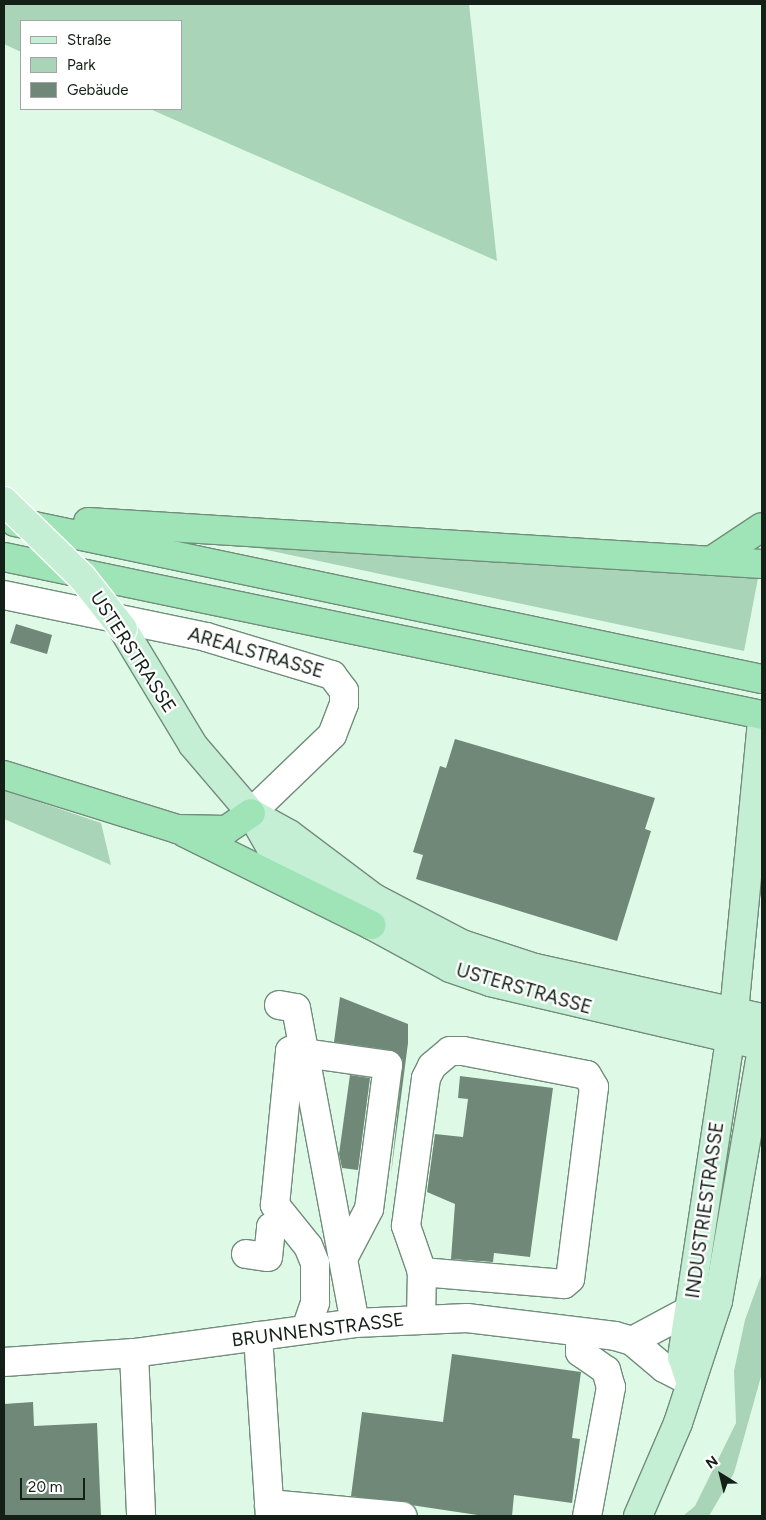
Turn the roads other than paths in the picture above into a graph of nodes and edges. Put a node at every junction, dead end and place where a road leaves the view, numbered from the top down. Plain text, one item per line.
1 (4, 501) edge
2 (4, 517) edge
3 (762, 527) edge
4 (4, 557) edge
5 (711, 561) junction
6 (762, 564) edge
7 (4, 595) edge
8 (762, 679) edge
9 (762, 715) edge
10 (760, 734) edge
11 (4, 776) edge
12 (251, 813) junction
13 (177, 829) junction
14 (371, 925) junction
15 (279, 1005) dead end
16 (734, 1012) junction
17 (762, 1018) edge
18 (731, 1039) junction
19 (762, 1047) edge
20 (304, 1053) junction
21 (368, 1209) junction
22 (337, 1217) junction
23 (288, 1224) junction
24 (246, 1254) dead end
25 (345, 1255) junction
26 (422, 1272) junction
27 (690, 1310) junction
28 (421, 1318) junction
29 (355, 1323) junction
30 (306, 1329) junction
31 (580, 1332) junction
32 (258, 1336) junction
33 (632, 1341) junction
34 (134, 1353) junction
35 (4, 1362) edge
36 (690, 1380) junction
37 (269, 1510) edge
38 (141, 1516) edge
39 (402, 1516) edge
40 (587, 1516) edge
41 (638, 1516) edge

1 - 12 main road, USTERSTRASSE, bridge
2 - 5 highway
2 - 8 highway
3 - 5 highway
4 - 9 highway
5 - 6 highway
7 - 12 street, AREALSTRASSE
10 - 16 main road, INDUSTRIESTRASSE
11 - 13 highway
12 - 13 highway
12 - 14 main road, USTERSTRASSE
12 - 16 main road, USTERSTRASSE
13 - 14 highway
14 - 18 main road, USTERSTRASSE
15 - 20 street
16 - 17 main road, USTERSTRASSE
16 - 18 main road, INDUSTRIESTRASSE
18 - 19 main road, USTERSTRASSE
18 - 27 main road, INDUSTRIESTRASSE
19 - 36 main road, INDUSTRIESTRASSE
20 - 21 street
20 - 22 street
20 - 23 street
21 - 22 street
21 - 25 street
22 - 23 street
22 - 25 street
23 - 24 street
23 - 30 street
25 - 29 street
26 - 26 street
26 - 28 street
27 - 33 street
27 - 36 main road, INDUSTRIESTRASSE
28 - 29 street, BRUNNENSTRASSE
28 - 31 street, BRUNNENSTRASSE
29 - 30 street, BRUNNENSTRASSE
30 - 32 street, BRUNNENSTRASSE
31 - 33 street, BRUNNENSTRASSE
31 - 40 street
32 - 34 street, BRUNNENSTRASSE
32 - 37 street
33 - 36 street
34 - 35 street, BRUNNENSTRASSE
34 - 38 street
36 - 41 main road, INDUSTRIESTRASSE
37 - 39 street

